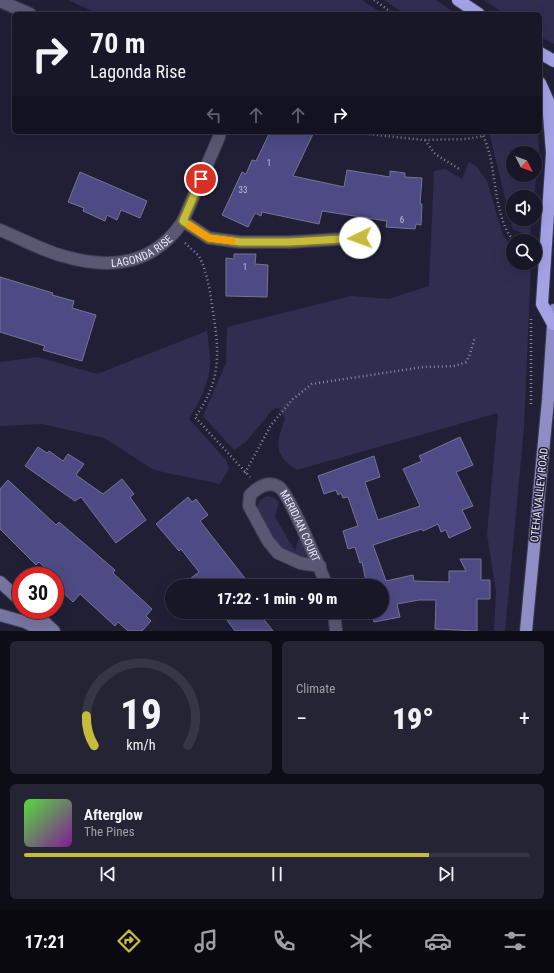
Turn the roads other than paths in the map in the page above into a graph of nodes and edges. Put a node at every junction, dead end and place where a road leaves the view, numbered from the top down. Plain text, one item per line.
1 (458, 0) edge
2 (0, 1) edge
3 (25, 12) edge
4 (476, 12) edge
5 (542, 54) edge
6 (554, 61) edge
7 (542, 88) edge
8 (220, 134) edge
9 (183, 221) junction
10 (0, 230) edge
11 (374, 237) dead end
12 (554, 310) edge
13 (553, 324) junction
14 (551, 400) edge
15 (320, 566) junction
16 (325, 579) edge
17 (0, 582) edge
18 (12, 593) edge
19 (0, 615) edge
20 (41, 619) edge
21 (335, 619) edge
22 (43, 631) edge
23 (54, 631) edge
24 (336, 631) edge
25 (526, 631) edge

1 - 4 highway
2 - 3 street
5 - 6 highway
7 - 13 highway
8 - 9 street, LAGONDA RISE
9 - 10 street, LAGONDA RISE
9 - 11 street
12 - 13 main road, OTEHA VALLEY ROAD
13 - 14 main road, OTEHA VALLEY ROAD
14 - 25 main road, OTEHA VALLEY ROAD
15 - 15 street, MERIDIAN COURT
15 - 16 street, MERIDIAN COURT
17 - 18 street
19 - 22 street
20 - 23 street
21 - 24 street

